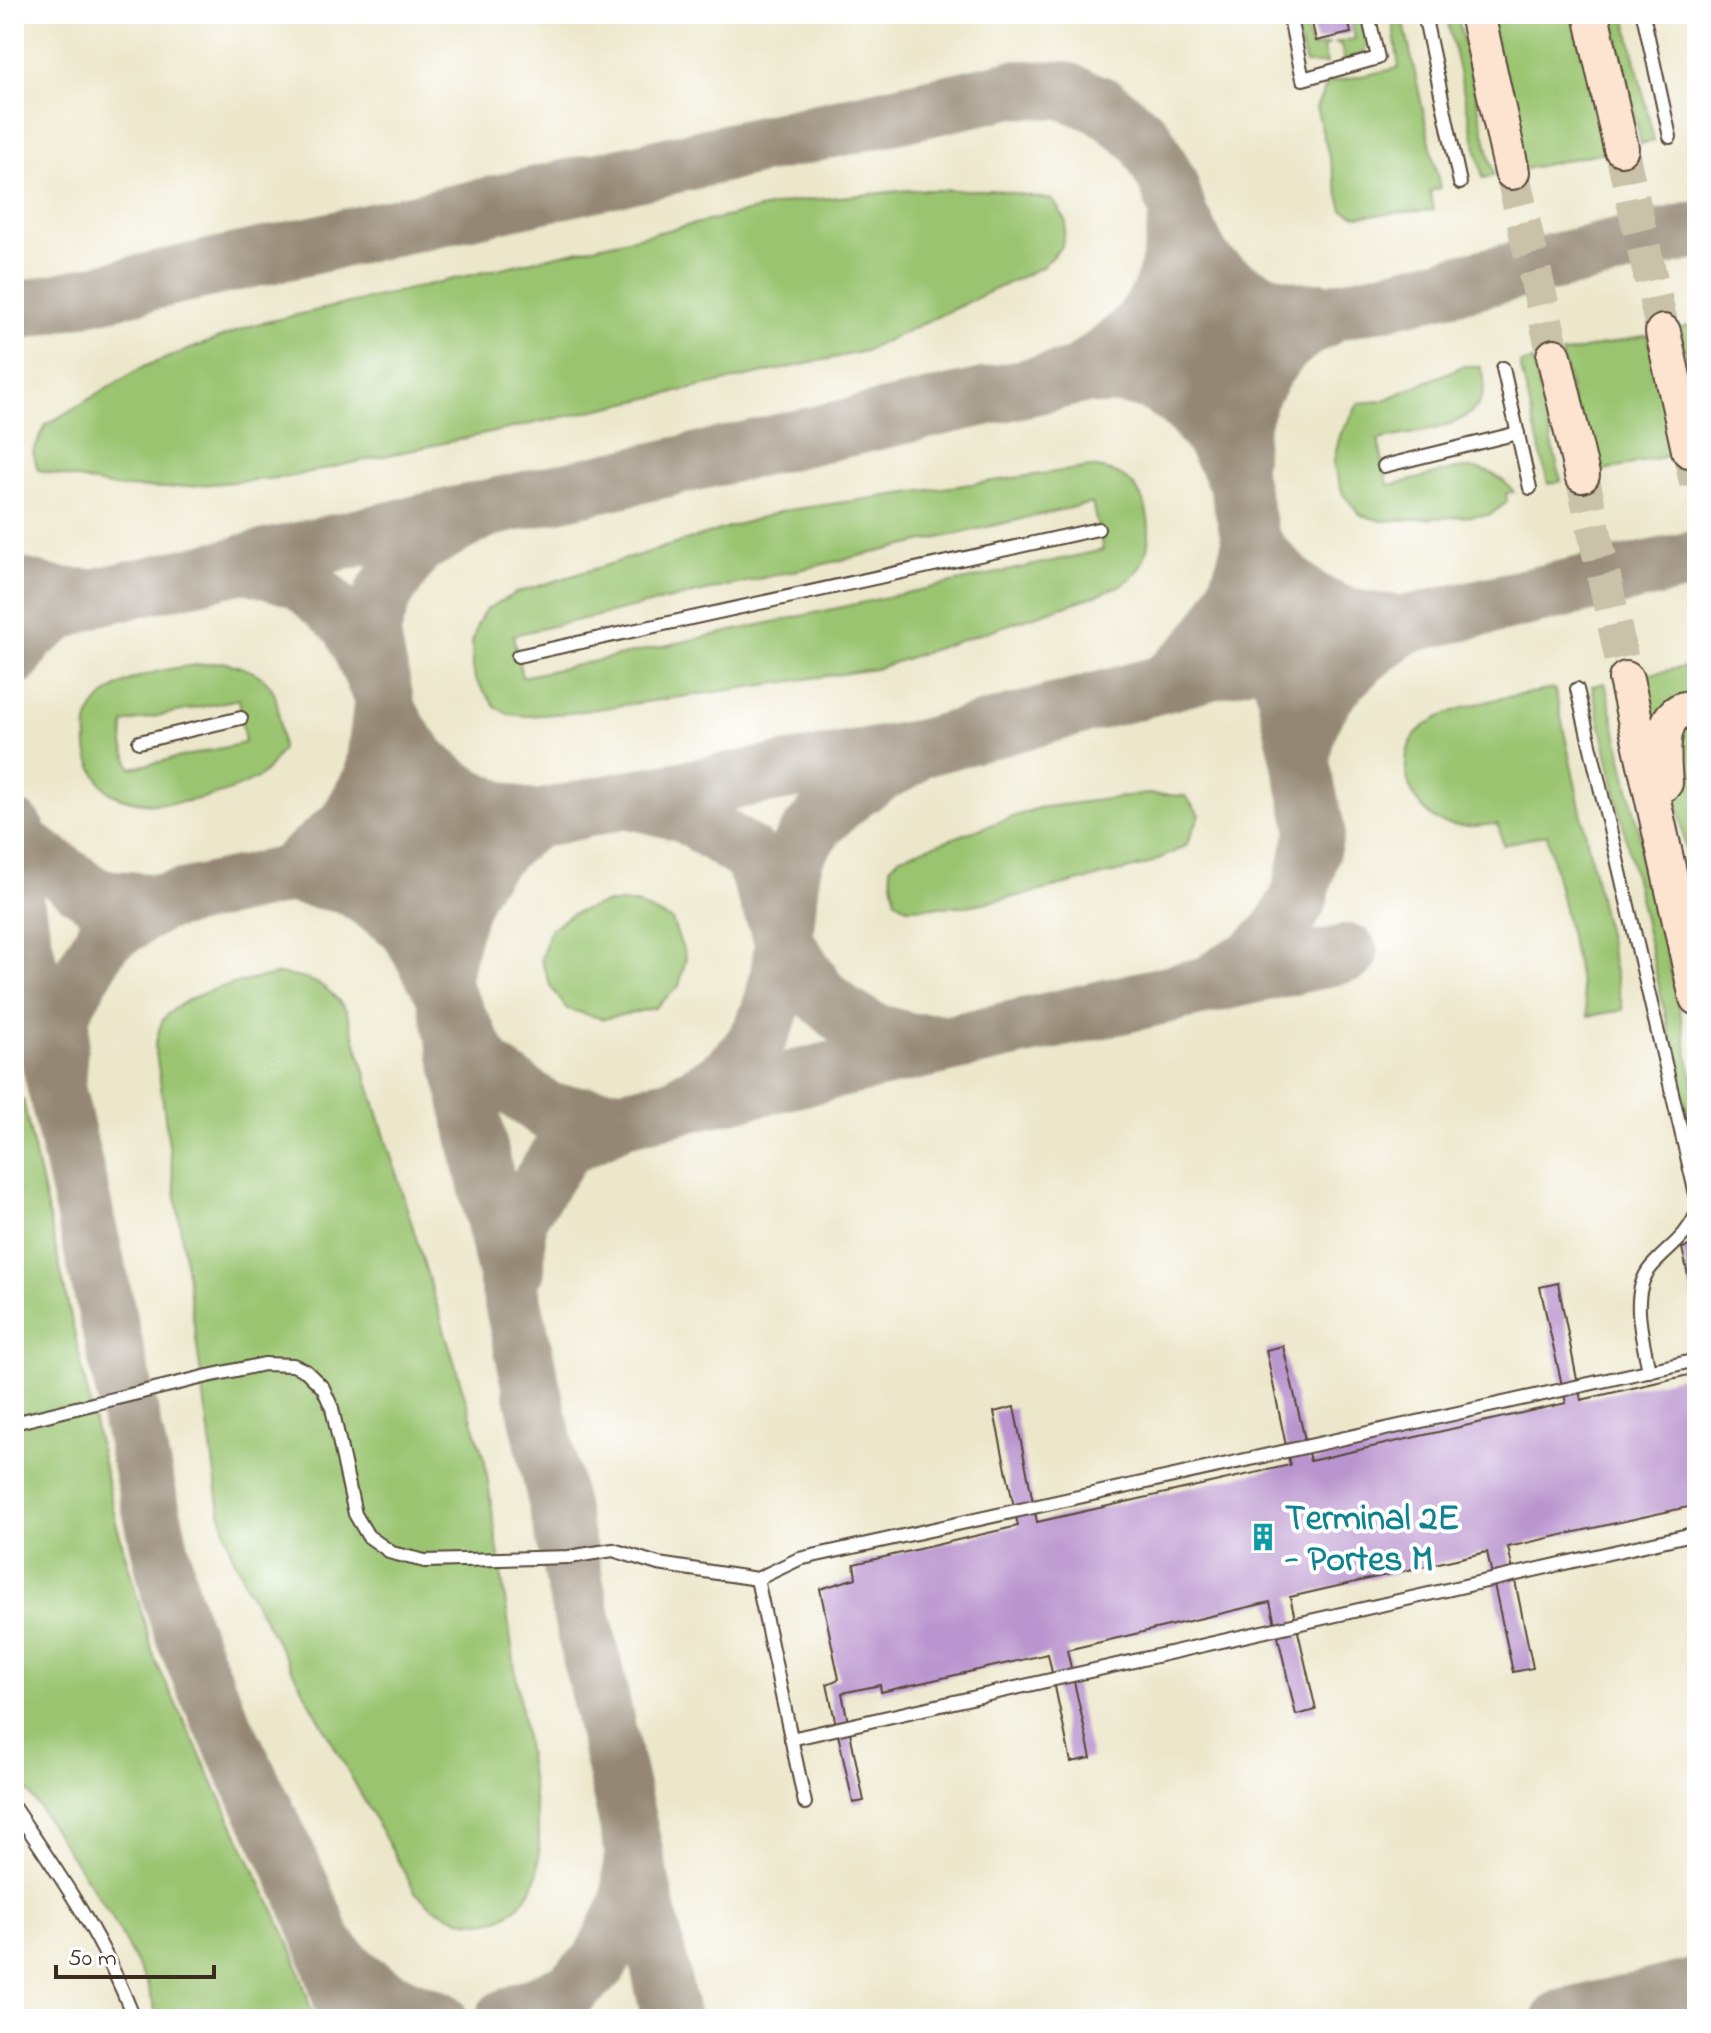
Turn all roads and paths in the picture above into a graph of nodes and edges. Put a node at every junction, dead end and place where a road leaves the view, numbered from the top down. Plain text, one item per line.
1 (1289, 14) edge
2 (1368, 14) edge
3 (1424, 14) edge
4 (1477, 14) edge
5 (1591, 14) edge
6 (1643, 14) edge
7 (1670, 137) dead end
8 (1621, 148) tunnel mouth
9 (1512, 172) tunnel mouth
10 (1460, 183) dead end
11 (1663, 332) tunnel mouth
12 (1554, 356) tunnel mouth
13 (1503, 368) dead end
14 (1518, 433) junction
15 (1689, 450) dead end
16 (1384, 466) dead end
17 (1582, 475) tunnel mouth
18 (1530, 488) dead end
19 (1098, 529) dead end
20 (518, 656) dead end
21 (1626, 679) tunnel mouth
22 (1577, 689) dead end
23 (1697, 708) edge
24 (241, 718) dead end
25 (139, 742) dead end
26 (1679, 914) junction
27 (1697, 998) edge
28 (1697, 1199) edge
29 (1697, 1213) edge
30 (1697, 1360) edge
31 (1649, 1371) junction
32 (14, 1423) edge
33 (1697, 1533) edge
34 (757, 1579) junction
35 (791, 1739) junction
36 (805, 1803) dead end
37 (14, 1808) edge
38 (134, 2019) edge

1 - 2 lane
3 - 10 lane
4 - 9 main road
5 - 8 main road
6 - 7 lane
11 - 15 main road
12 - 17 main road
13 - 14 lane
14 - 16 lane
14 - 18 lane
19 - 20 lane
21 - 26 main road
22 - 28 lane
23 - 26 main road
24 - 25 lane
26 - 27 main road
29 - 31 lane
30 - 31 lane
31 - 34 lane
32 - 34 lane
33 - 35 lane
34 - 35 lane
35 - 36 lane
37 - 38 lane

